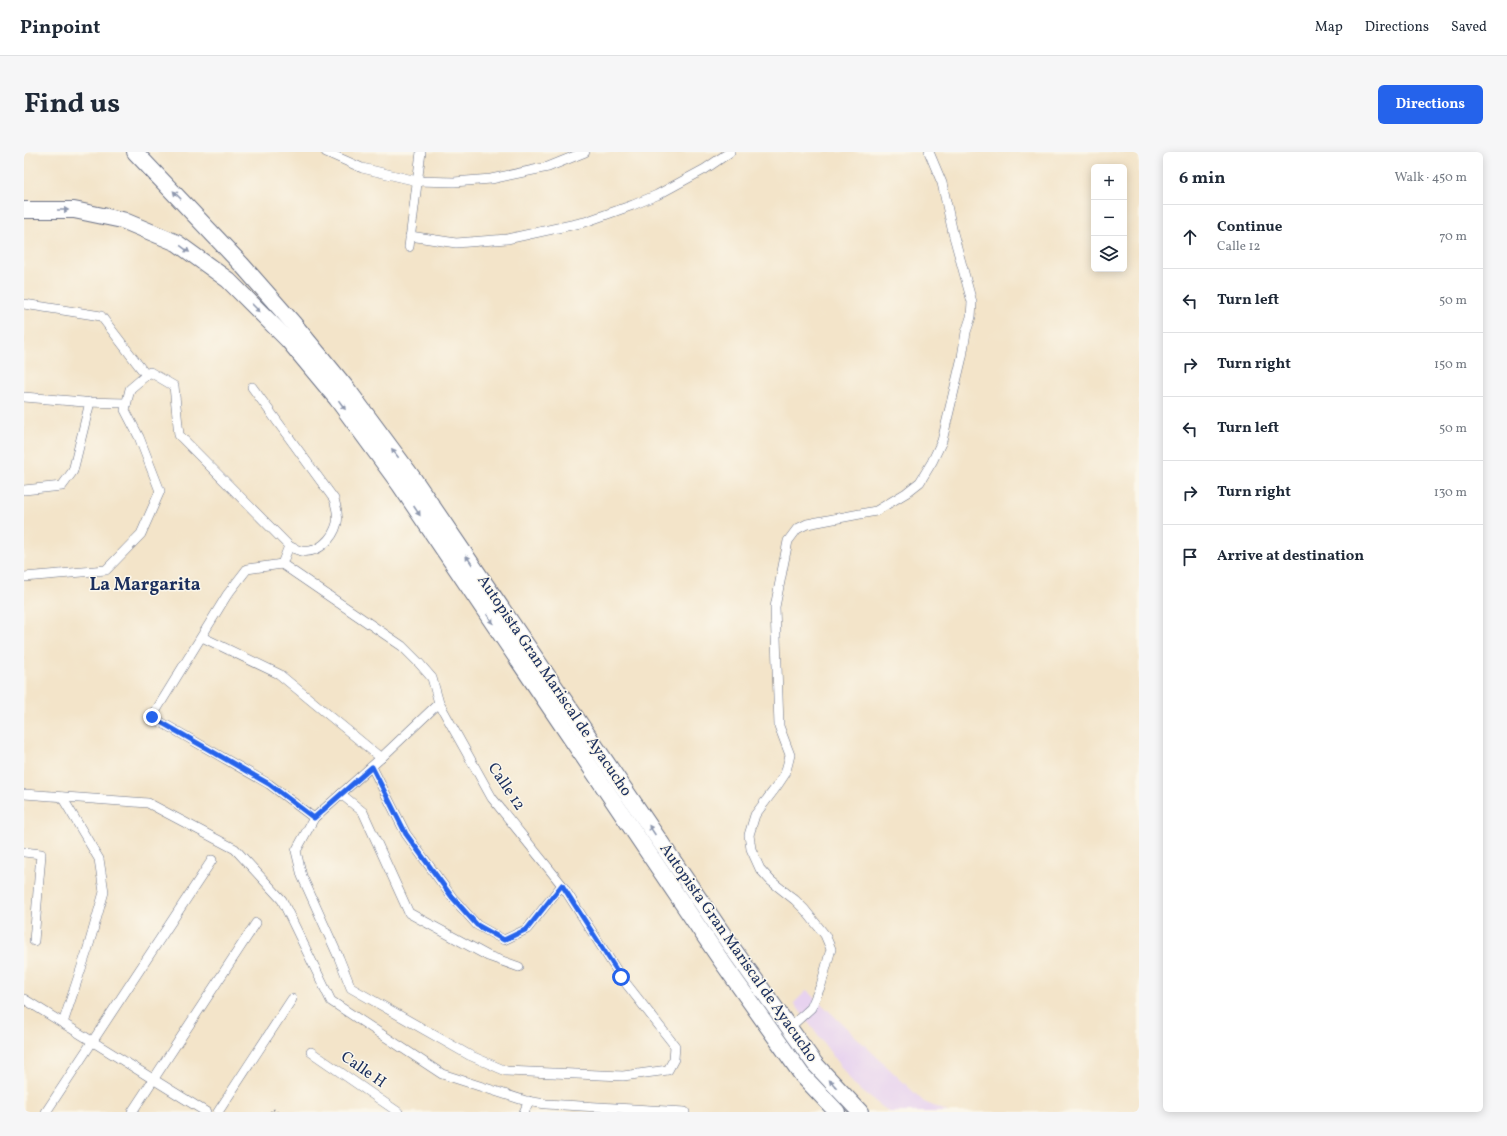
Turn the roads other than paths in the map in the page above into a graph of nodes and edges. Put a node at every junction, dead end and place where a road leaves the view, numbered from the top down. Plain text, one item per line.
1 (135, 152) edge
2 (326, 152) edge
3 (421, 152) edge
4 (585, 152) edge
5 (730, 152) edge
6 (929, 152) edge
7 (417, 182) junction
8 (24, 210) edge
9 (410, 236) junction
10 (409, 248) dead end
11 (24, 304) edge
12 (146, 375) junction
13 (252, 387) dead end
14 (24, 397) edge
15 (90, 402) junction
16 (126, 403) junction
17 (24, 490) edge
18 (289, 546) junction
19 (282, 564) junction
20 (24, 578) edge
21 (202, 637) junction
22 (439, 703) junction
23 (381, 758) junction
24 (372, 767) junction
25 (24, 794) edge
26 (341, 794) junction
27 (62, 797) junction
28 (314, 818) junction
29 (24, 852) edge
30 (212, 860) dead end
31 (562, 885) junction
32 (256, 923) dead end
33 (34, 941) dead end
34 (519, 967) dead end
35 (24, 999) edge
36 (292, 999) dead end
37 (63, 1023) junction
38 (789, 1028) junction
39 (93, 1041) junction
40 (311, 1052) dead end
41 (153, 1079) junction
42 (529, 1101) junction
43 (545, 1108) edge
44 (46, 1112) edge
45 (132, 1112) edge
46 (206, 1112) edge
47 (218, 1112) edge
48 (398, 1112) edge
49 (524, 1112) edge
50 (685, 1112) edge
51 (837, 1112) edge
52 (860, 1112) edge

38 -> 1 highway, Autopista Gran Mariscal de Ayacucho
2 - 7 street
3 - 7 street
4 - 7 street
5 - 9 street
6 - 38 street
7 - 9 street
8 -> 51 highway, Autopista Gran Mariscal de Ayacucho
9 - 10 street
11 - 12 street
12 - 16 street
12 - 18 street
13 - 18 street
14 - 15 street
15 - 16 street
15 - 17 street
16 - 20 street
18 - 19 street
19 - 21 street
19 - 22 street, Calle 12
21 - 23 street
21 - 28 street
22 - 23 street
22 - 31 street, Calle 12
23 - 24 street
24 - 26 street
24 - 31 street
25 - 27 street
26 - 28 street
26 - 34 street
27 - 37 street
27 - 42 street
28 - 31 street, Calle 12
29 - 33 street
30 - 39 street
32 - 41 street
35 - 37 street
36 - 47 street
37 - 39 street
52 -> 38 highway, Autopista Gran Mariscal de Ayacucho
39 - 41 street
39 - 44 street
40 - 48 street, Calle H
41 - 45 street
41 - 46 street
42 - 43 street
42 - 49 street
43 - 50 street

